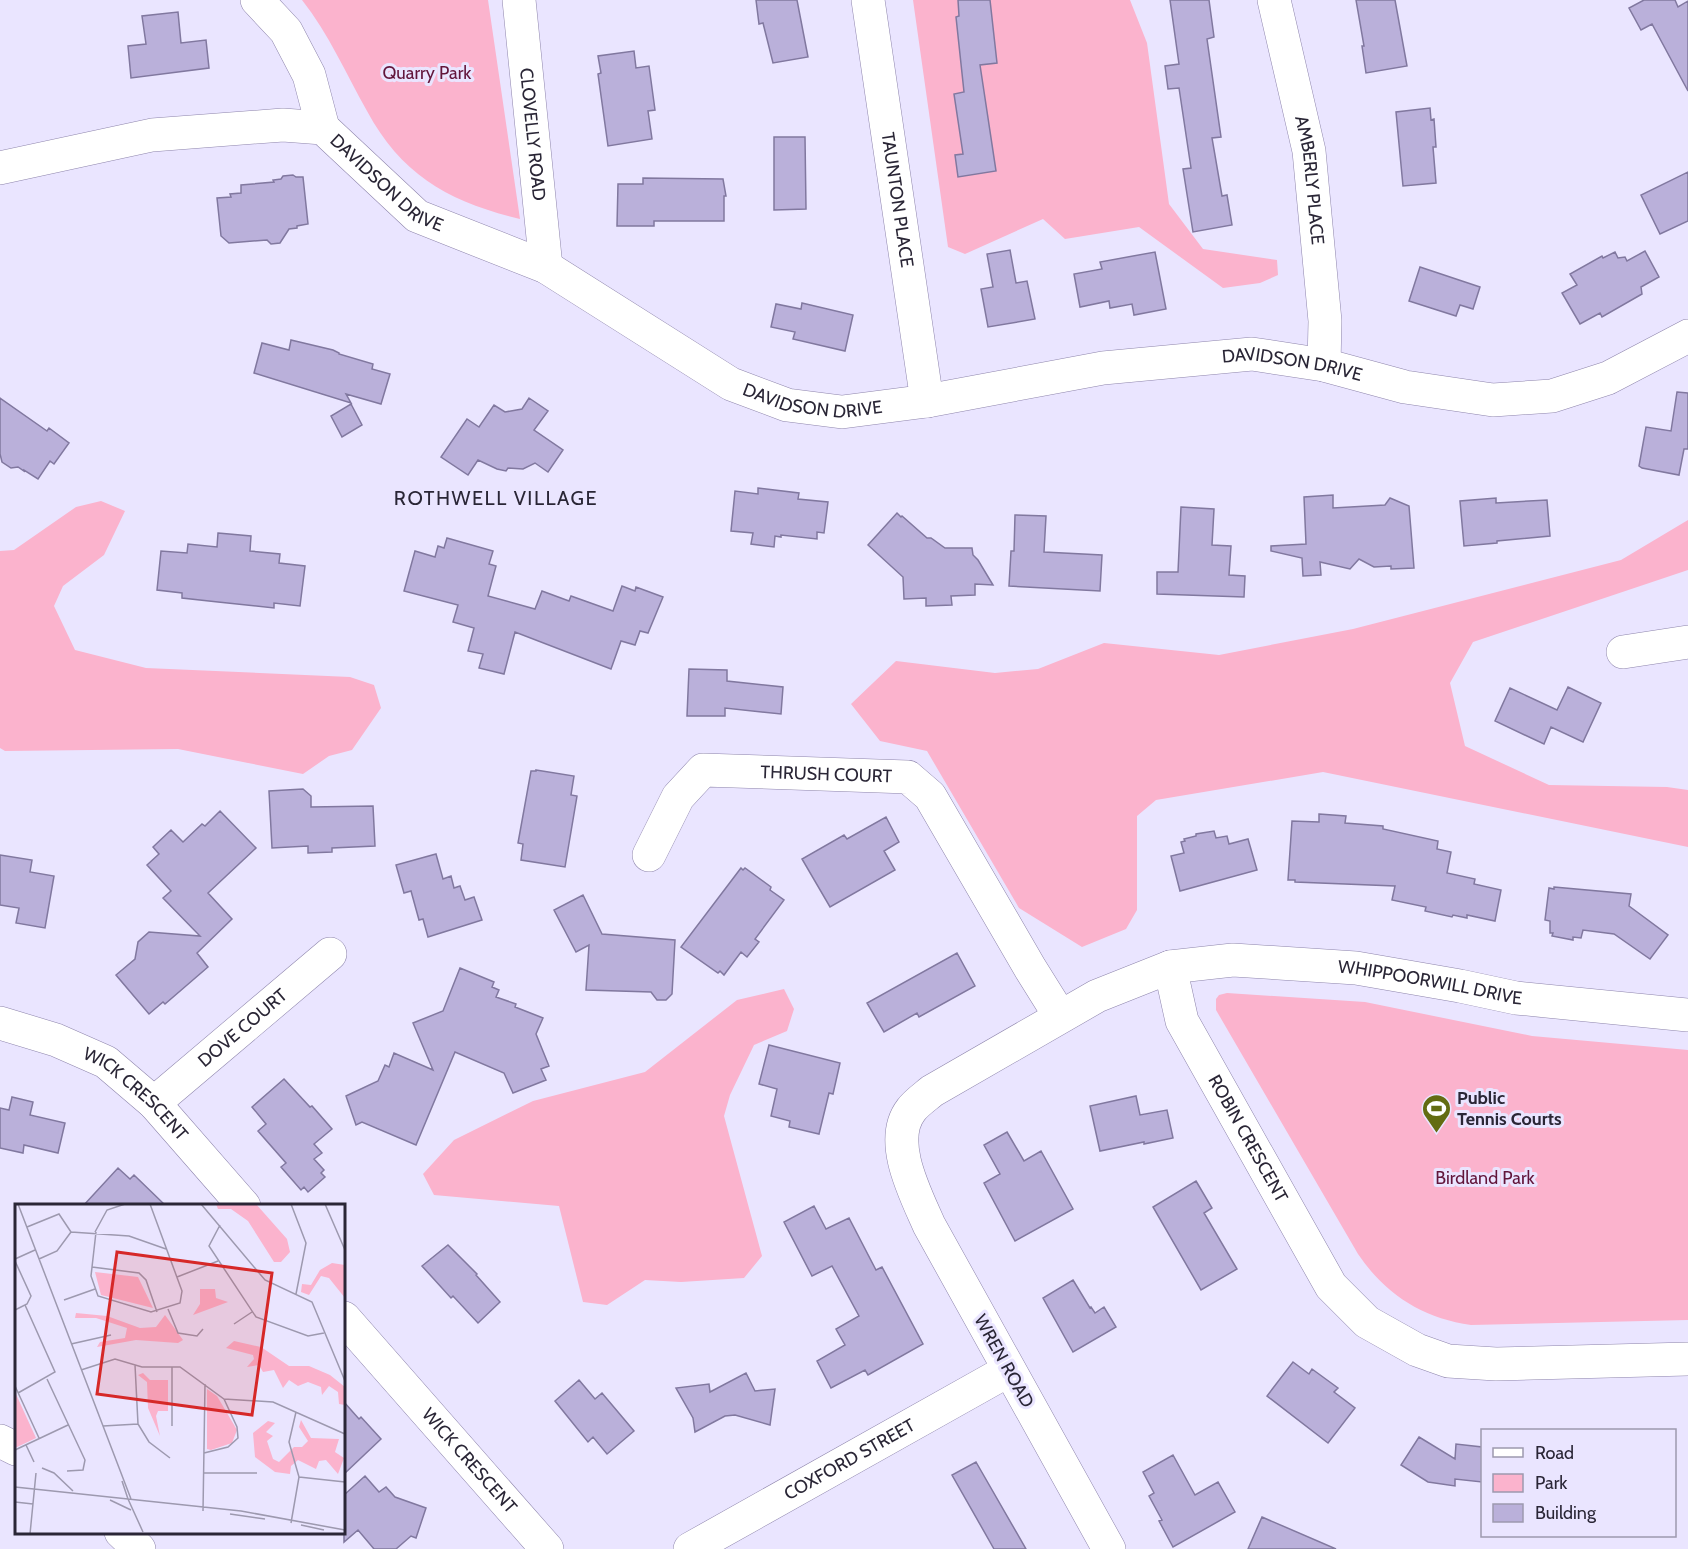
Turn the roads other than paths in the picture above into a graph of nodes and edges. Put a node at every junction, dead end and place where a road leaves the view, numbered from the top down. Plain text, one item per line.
1 (257, 0) edge
2 (519, 0) edge
3 (868, 0) edge
4 (1274, 0) edge
5 (323, 128) junction
6 (0, 168) edge
7 (546, 267) junction
8 (1688, 336) edge
9 (1324, 365) junction
10 (927, 401) junction
11 (1688, 642) edge
12 (1623, 652) dead end
13 (649, 855) dead end
14 (330, 954) dead end
15 (1170, 967) junction
16 (1688, 1016) edge
17 (1060, 1017) junction
18 (0, 1023) edge
19 (154, 1103) junction
20 (242, 1204) edge
21 (345, 1319) edge
22 (1688, 1359) edge
23 (1009, 1371) junction
24 (0, 1441) edge
25 (15, 1448) edge
26 (122, 1534) edge
27 (139, 1549) edge
28 (547, 1549) edge
29 (690, 1549) edge
30 (1109, 1549) edge

1 - 5 street
2 - 7 street, CLOVELLY ROAD
3 - 10 street, TAUNTON PLACE
4 - 9 street, AMBERLY PLACE
5 - 6 street, DAVIDSON DRIVE
5 - 7 street, DAVIDSON DRIVE
7 - 10 street, DAVIDSON DRIVE
8 - 9 street, DAVIDSON DRIVE
9 - 10 street, DAVIDSON DRIVE
11 - 12 street
13 - 17 street, THRUSH COURT
14 - 19 street, DOVE COURT
15 - 16 street, WHIPPOORWILL DRIVE
15 - 17 street
15 - 22 street, ROBIN CRESCENT
17 - 23 street, WREN ROAD
18 - 19 street, WICK CRESCENT
19 - 20 street, WICK CRESCENT
21 - 28 street, WICK CRESCENT
23 - 29 street, COXFORD STREET
23 - 30 street, WREN ROAD
24 - 25 street
26 - 27 street

